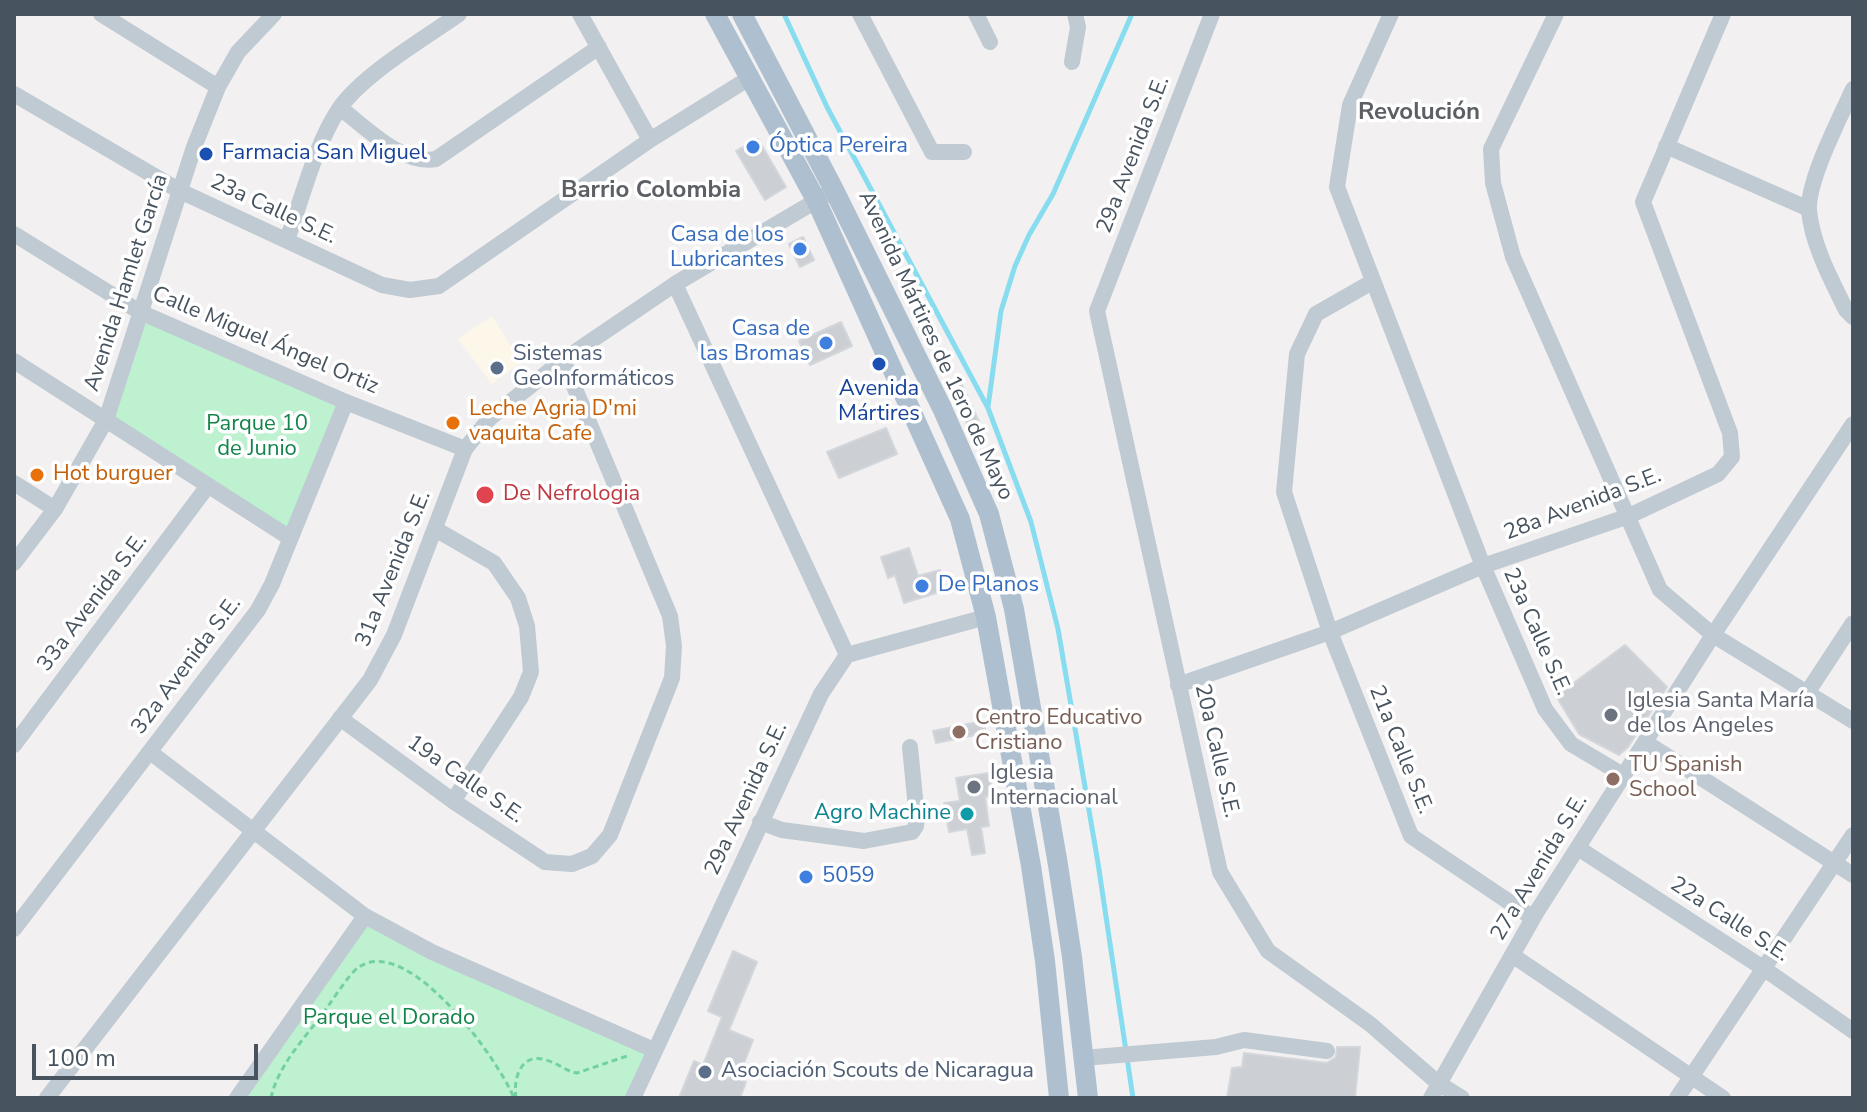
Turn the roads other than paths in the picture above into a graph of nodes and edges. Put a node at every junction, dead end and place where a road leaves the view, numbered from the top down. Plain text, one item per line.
1 (101, 14) edge
2 (274, 14) edge
3 (459, 14) edge
4 (580, 14) edge
5 (715, 14) edge
6 (742, 14) edge
7 (860, 14) edge
8 (976, 14) edge
9 (1075, 14) edge
10 (1212, 14) edge
11 (1391, 14) edge
12 (1556, 14) edge
13 (1723, 14) edge
14 (990, 42) dead end
15 (599, 47) junction
16 (1072, 62) dead end
17 (751, 77) junction
18 (218, 87) junction
19 (1853, 89) edge
20 (14, 94) edge
21 (340, 108) junction
22 (650, 140) junction
23 (1666, 146) junction
24 (964, 152) dead end
25 (834, 190) junction
26 (180, 191) junction
27 (816, 200) junction
28 (1809, 209) junction
29 (14, 234) edge
30 (287, 240) junction
31 (1372, 282) junction
32 (675, 284) junction
33 (1097, 311) joint
34 (140, 312) junction
35 (1853, 317) edge
36 (563, 360) junction
37 (14, 361) edge
38 (346, 402) junction
39 (106, 420) junction
40 (1853, 424) edge
41 (465, 449) junction
42 (14, 483) edge
43 (207, 487) junction
44 (55, 509) junction
45 (1629, 516) junction
46 (435, 529) junction
47 (290, 538) junction
48 (14, 563) edge
49 (1483, 566) junction
50 (986, 617) junction
51 (1853, 623) edge
52 (1330, 632) junction
53 (1713, 635) junction
54 (847, 655) junction
55 (1178, 685) junction
56 (1807, 693) junction
57 (340, 718) junction
58 (1853, 721) edge
59 (1645, 742) junction
60 (14, 745) edge
61 (910, 747) dead end
62 (150, 752) junction
63 (1623, 775) junction
64 (453, 801) junction
65 (760, 822) junction
66 (253, 830) junction
67 (1853, 835) edge
68 (1578, 848) junction
69 (1834, 863) junction
70 (1853, 875) edge
71 (365, 916) junction
72 (1533, 918) junction
73 (14, 929) edge
74 (1512, 955) junction
75 (1072, 957) junction
76 (1045, 961) junction
77 (1763, 968) junction
78 (1853, 1031) edge
79 (654, 1050) junction
80 (1327, 1051) dead end
81 (1092, 1057) junction
82 (1691, 1077) junction
83 (1434, 1090) edge
84 (47, 1098) edge
85 (237, 1098) edge
86 (633, 1098) edge
87 (1059, 1098) edge
88 (1088, 1098) edge
89 (1462, 1098) edge
90 (1677, 1098) edge
91 (1723, 1098) edge

1 - 18 street
2 - 18 street, Avenida Hamlet García
3 - 21 street
4 - 15 street
5 - 17 main road
6 - 25 main road, Avenida Mártires de 1ero de Mayo
7 - 24 street
8 - 14 street
9 - 16 street
10 - 33 street, 29a Avenida S.E.
11 - 31 street, 23a Calle S.E.
12 - 45 street
13 - 23 street, 28a Avenida S.E.
15 - 21 street
15 - 22 street
17 - 22 street
17 - 27 main road
18 - 26 street, Avenida Hamlet García
19 - 28 street
20 - 26 street, 23a Calle S.E.
21 - 30 street
22 - 30 street, 23a Calle S.E.
23 - 28 street
23 - 45 street, 28a Avenida S.E.
25 - 27 street, 31a Avenida S.E.
25 - 75 main road, Avenida Mártires de 1ero de Mayo
26 - 30 street, 23a Calle S.E.
26 - 34 street, Avenida Hamlet García
27 - 32 street, 31a Avenida S.E.
27 - 50 main road
28 - 35 street
29 - 34 street, Calle Miguel Ángel Ortiz
31 - 49 street, 23a Calle S.E.
31 - 52 street, 21a Calle S.E.
32 - 36 street, 31a Avenida S.E.
32 - 54 street
33 - 55 street, 20a Calle S.E.
34 - 38 street, Calle Miguel Ángel Ortiz
34 - 39 street, Avenida Hamlet García
36 - 41 street, 31a Avenida S.E.
36 - 64 street, 19a Calle S.E.
37 - 39 street
38 - 41 street, Calle Miguel Ángel Ortiz
38 - 47 street, 32a Avenida S.E.
39 - 43 street
39 - 44 street, Avenida Hamlet García
40 - 53 street, 27a Avenida S.E.
41 - 46 street, 31a Avenida S.E.
42 - 44 street
43 - 47 street
43 - 60 street, 33a Avenida S.E.
44 - 48 street, Avenida Hamlet García
45 - 49 street, 28a Avenida S.E.
45 - 53 street
46 - 57 street, 31a Avenida S.E.
46 - 64 street
47 - 62 street, 32a Avenida S.E.
49 - 52 street, 28a Avenida S.E.
49 - 63 street, 23a Calle S.E.
50 - 54 street
50 - 76 main road
51 - 56 street
52 - 55 street, 28a Avenida S.E.
52 - 72 street, 21a Calle S.E.
53 - 56 street
53 - 59 street, 27a Avenida S.E.
54 - 65 street, 29a Avenida S.E.
55 - 83 street, 20a Calle S.E.
56 - 58 street
57 - 64 street, 19a Calle S.E.
57 - 66 street, 31a Avenida S.E.
59 - 63 street, 27a Avenida S.E.
59 - 69 street
61 - 65 street
62 - 66 street
62 - 73 street, 32a Avenida S.E.
63 - 68 street, 27a Avenida S.E.
65 - 79 street, 29a Avenida S.E.
66 - 71 street
66 - 84 street, 31a Avenida S.E.
67 - 69 street
68 - 72 street, 27a Avenida S.E.
68 - 77 street, 22a Calle S.E.
69 - 70 street
69 - 77 street
71 - 79 street
71 - 85 street
72 - 74 street, 27a Avenida S.E.
74 - 82 street
74 - 83 street, 27a Avenida S.E.
75 - 76 main road
75 - 81 main road, Avenida Mártires de 1ero de Mayo
76 - 87 main road
77 - 78 street, 22a Calle S.E.
77 - 82 street
79 - 86 street, 29a Avenida S.E.
80 - 81 street
81 - 88 main road, Avenida Mártires de 1ero de Mayo
82 - 90 street
82 - 91 street
83 - 89 street, 20a Calle S.E.

